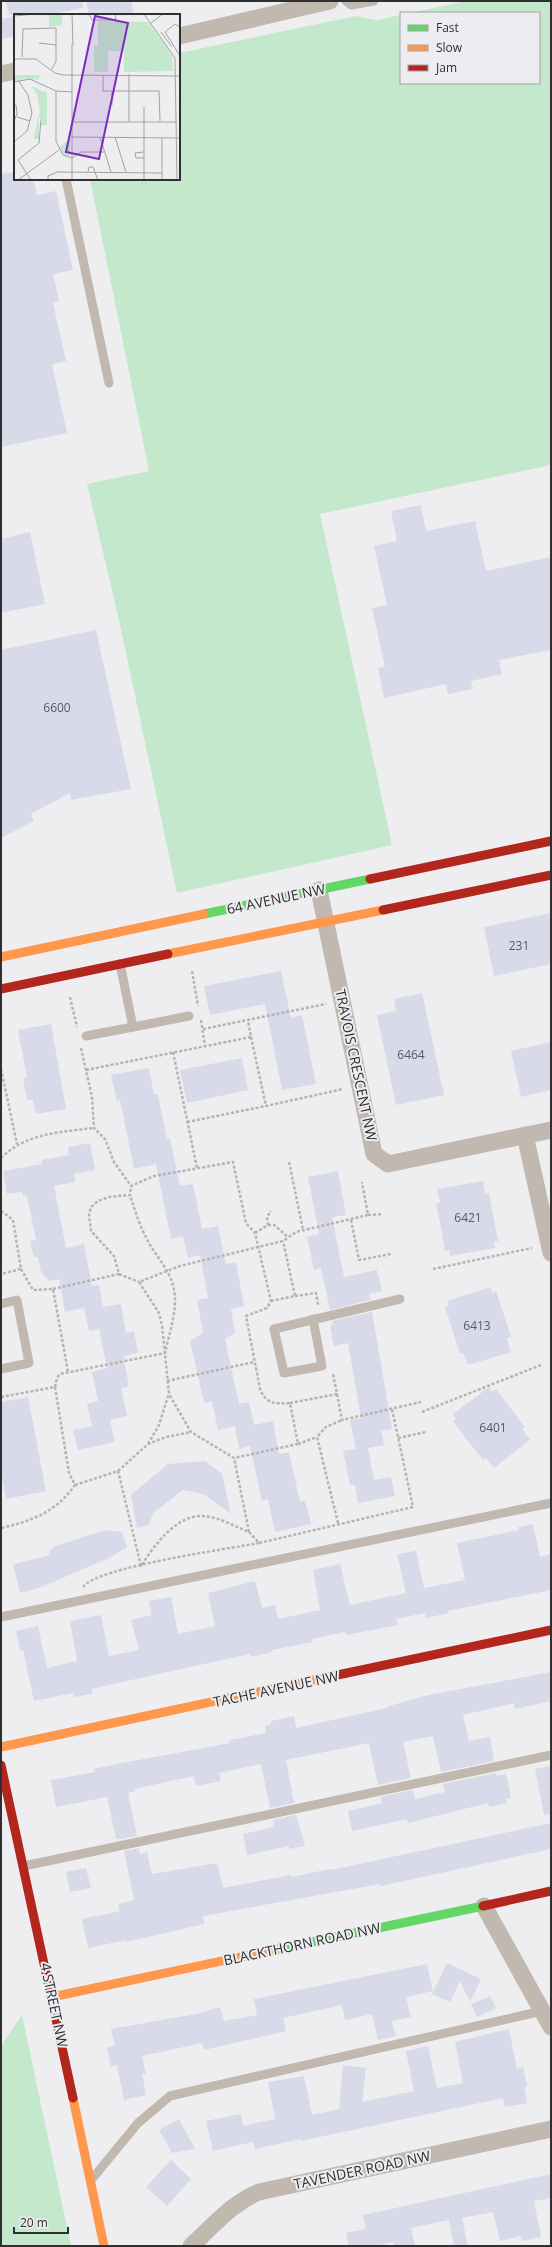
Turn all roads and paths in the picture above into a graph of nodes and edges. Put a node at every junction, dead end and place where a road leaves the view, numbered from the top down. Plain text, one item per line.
1 (330, 1) edge
2 (346, 1) edge
3 (374, 1) edge
4 (180, 36) edge
5 (14, 71) edge
6 (1, 74) edge
7 (66, 180) edge
8 (109, 383) dead end
9 (551, 841) edge
10 (551, 875) edge
11 (319, 890) junction
12 (326, 921) junction
13 (1, 957) edge
14 (120, 964) junction
15 (1, 989) edge
16 (70, 997) dead end
17 (327, 1004) dead end
18 (189, 1016) dead end
19 (248, 1021) junction
20 (133, 1027) junction
21 (203, 1029) dead end
22 (81, 1037) junction
23 (251, 1037) junction
24 (173, 1052) junction
25 (1, 1069) edge
26 (86, 1070) junction
27 (345, 1089) dead end
28 (266, 1106) junction
29 (187, 1122) junction
30 (94, 1128) junction
31 (551, 1130) edge
32 (526, 1135) junction
33 (17, 1144) junction
34 (1, 1158) edge
35 (289, 1162) dead end
36 (197, 1168) junction
37 (362, 1182) dead end
38 (131, 1186) junction
39 (130, 1195) junction
40 (1, 1211) edge
41 (271, 1211) dead end
42 (383, 1214) dead end
43 (368, 1215) junction
44 (351, 1220) junction
45 (268, 1225) junction
46 (303, 1230) junction
47 (255, 1233) junction
48 (288, 1237) junction
49 (283, 1241) junction
50 (535, 1247) dead end
51 (259, 1248) junction
52 (551, 1253) edge
53 (391, 1254) dead end
54 (21, 1269) junction
55 (433, 1269) dead end
56 (167, 1270) junction
57 (1, 1274) edge
58 (119, 1274) junction
59 (139, 1282) junction
60 (53, 1289) junction
61 (400, 1299) dead end
62 (271, 1301) junction
63 (1, 1304) edge
64 (313, 1319) junction
65 (165, 1353) junction
66 (254, 1362) junction
67 (541, 1365) dead end
68 (1, 1369) edge
69 (68, 1372) junction
70 (168, 1381) junction
71 (55, 1387) junction
72 (169, 1393) junction
73 (337, 1394) dead end
74 (1, 1397) edge
75 (421, 1402) dead end
76 (392, 1409) junction
77 (422, 1412) dead end
78 (342, 1420) junction
79 (191, 1432) junction
80 (426, 1432) dead end
81 (317, 1438) junction
82 (398, 1438) junction
83 (148, 1444) junction
84 (298, 1444) junction
85 (234, 1458) junction
86 (118, 1471) junction
87 (74, 1485) junction
88 (551, 1503) edge
89 (338, 1523) junction
90 (1, 1528) edge
91 (249, 1532) junction
92 (259, 1543) junction
93 (141, 1566) junction
94 (71, 1603) junction
95 (1, 1617) edge
96 (551, 1630) edge
97 (1, 1747) edge
98 (551, 1755) edge
99 (1, 1765) edge
100 (24, 1866) junction
101 (551, 1891) edge
102 (484, 1906) junction
103 (52, 1997) junction
104 (542, 2011) junction
105 (551, 2027) edge
106 (551, 2129) edge
107 (90, 2182) junction
108 (104, 2246) edge
109 (191, 2246) edge

1 - 4 street
2 - 3 lane
5 - 6 street
7 - 8 lane
9 - 11 main road, 64 AVENUE NW
10 - 12 main road
11 - 12 street, TRAVOIS CRESCENT NW
11 - 13 main road, 64 AVENUE NW
12 - 14 main road
12 - 32 street, TRAVOIS CRESCENT NW
14 - 15 main road
14 - 20 lane
16 - 22 path
17 - 19 path
18 - 20 lane
19 - 21 path
19 - 23 path
20 - 22 lane
22 - 26 path
23 - 24 path
23 - 28 path
24 - 26 path
24 - 29 path
25 - 33 path
26 - 30 path
27 - 28 path
28 - 29 path
29 - 36 path
30 - 33 path
30 - 38 path
31 - 32 street, TRAVOIS CRESCENT NW
32 - 52 street
33 - 34 path
35 - 46 path
36 - 38 path
36 - 47 path
37 - 43 path
38 - 39 path
39 - 56 path
39 - 58 path
40 - 54 path
41 - 45 path
42 - 43 path
43 - 44 path
44 - 46 path
44 - 53 path
45 - 47 path
45 - 48 path
46 - 48 path
47 - 51 path
48 - 49 path
49 - 51 path
49 - 62 path
50 - 55 path
51 - 56 path
51 - 62 path
54 - 57 path
54 - 60 path
56 - 59 path
56 - 65 path
58 - 59 path
58 - 60 path
59 - 65 path
60 - 69 path
61 - 64 lane
62 - 66 path
63 - 68 lane
64 - 64 lane
65 - 69 path
65 - 70 path
66 - 70 path
66 - 84 path
67 - 77 path
69 - 71 path
70 - 72 path
71 - 74 path
71 - 87 path
72 - 79 path
72 - 83 path
73 - 78 path
75 - 76 path
76 - 78 path
76 - 82 path
78 - 81 path
79 - 83 path
79 - 85 path
80 - 82 path
81 - 84 path
81 - 89 path
82 - 89 path
83 - 86 path
84 - 85 path
85 - 91 path
86 - 87 path
86 - 93 path
87 - 90 path
88 - 94 lane
89 - 92 path
91 - 92 path
91 - 93 path
92 - 93 path
93 - 94 path
94 - 95 lane
96 - 97 main road, TACHE AVENUE NW
98 - 100 lane
99 - 100 main road, 4 STREET NW
100 - 103 main road, 4 STREET NW
101 - 102 main road, BLACKTHORN ROAD NW
102 - 103 main road, BLACKTHORN ROAD NW
102 - 104 street
103 - 107 main road, 4 STREET NW
104 - 105 street
104 - 107 lane
106 - 109 street, TAVENDER ROAD NW
107 - 108 main road, 4 STREET NW

